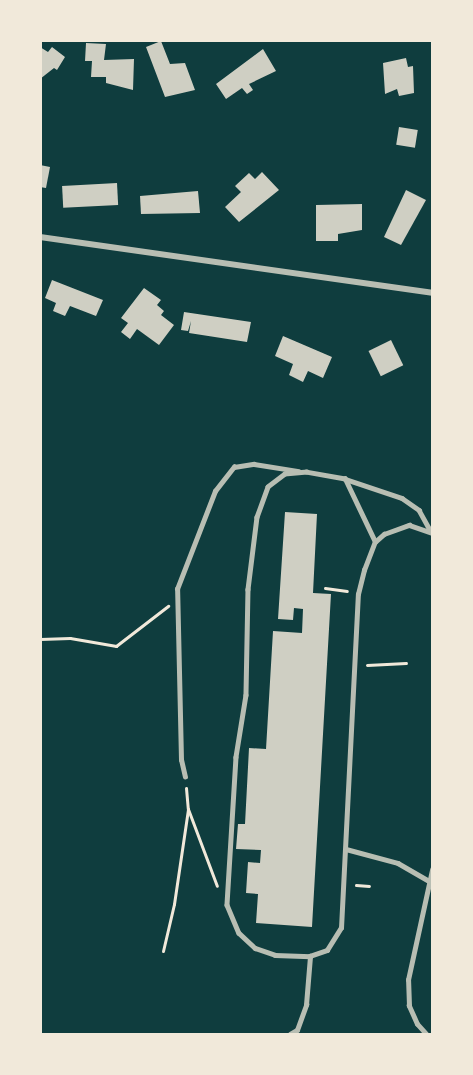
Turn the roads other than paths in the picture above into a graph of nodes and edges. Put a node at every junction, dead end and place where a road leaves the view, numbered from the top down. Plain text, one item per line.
1 (40, 237) edge
2 (432, 293) edge
3 (307, 472) junction
4 (345, 479) junction
5 (431, 531) edge
6 (375, 542) junction
7 (185, 777) road end
8 (346, 849) junction
9 (432, 870) edge
10 (428, 880) junction
11 (310, 956) junction
12 (290, 1035) edge
13 (426, 1035) edge

1 - 2 street
3 - 4 lane
3 - 7 lane
3 - 11 lane
4 - 5 lane
4 - 6 lane
5 - 6 lane
6 - 8 lane
8 - 10 lane
8 - 11 lane
9 - 10 lane
10 - 13 lane
11 - 12 lane

